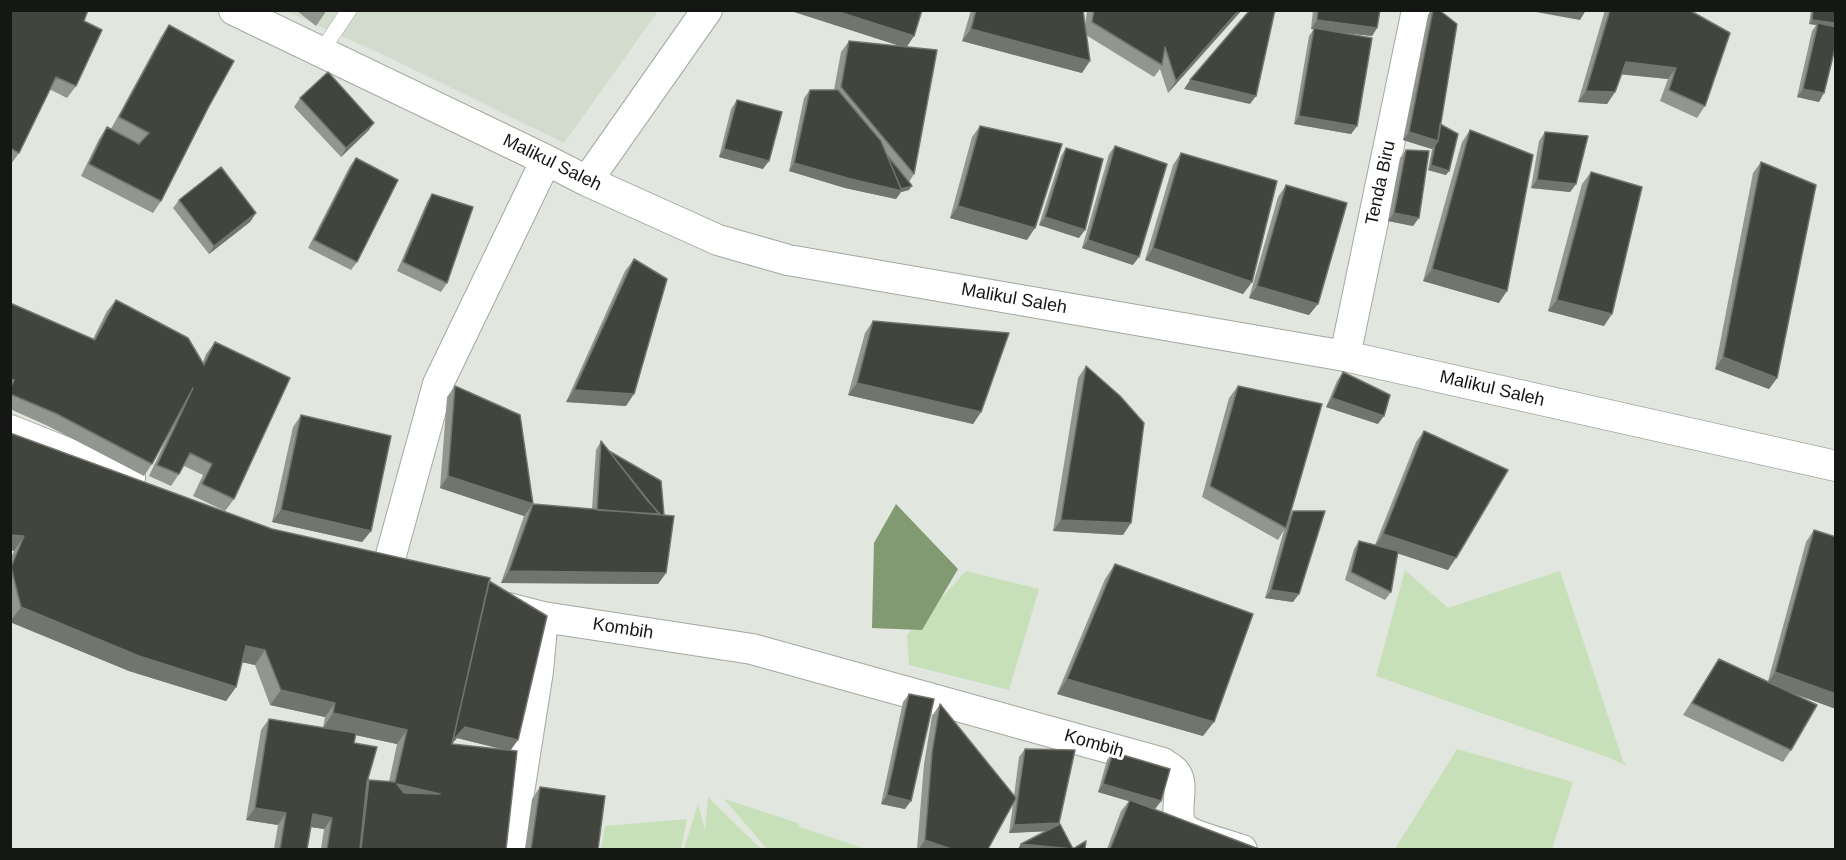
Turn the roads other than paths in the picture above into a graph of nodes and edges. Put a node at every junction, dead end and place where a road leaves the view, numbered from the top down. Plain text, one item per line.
1 (234, 10) edge
2 (349, 10) edge
3 (707, 10) edge
4 (1417, 10) edge
5 (321, 52) junction
6 (546, 160) junction
7 (587, 182) junction
8 (1345, 356) junction
9 (10, 430) edge
10 (1836, 466) edge
11 (151, 487) edge
12 (430, 588) edge
13 (487, 603) edge
14 (543, 617) junction
15 (510, 849) edge
16 (1242, 849) edge

1 - 5 street, Malikul Saleh
2 - 5 lane
3 - 7 street
4 - 8 street, Tenda Biru
5 - 6 street, Malikul Saleh
6 - 7 street, Malikul Saleh
6 - 12 street
7 - 8 street, Malikul Saleh
8 - 10 street, Malikul Saleh
9 - 11 street
13 - 14 street, Kombih
14 - 15 street
14 - 16 street, Kombih

